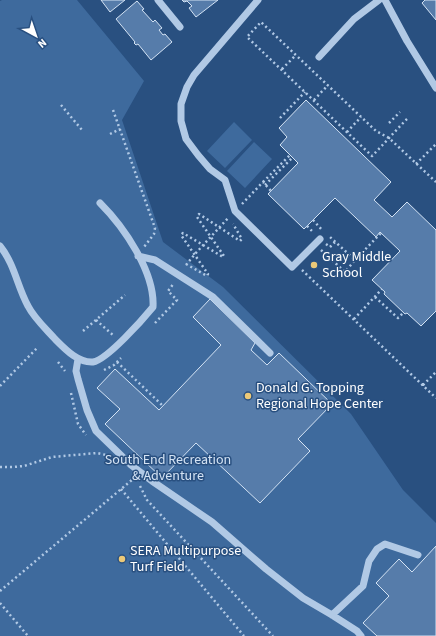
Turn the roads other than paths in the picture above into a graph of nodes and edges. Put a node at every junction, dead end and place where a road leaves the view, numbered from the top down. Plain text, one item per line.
1 (158, 0) edge
2 (258, 0) edge
3 (379, 0) edge
4 (385, 0) edge
5 (180, 26) dead end
6 (319, 57) dead end
7 (436, 88) edge
8 (100, 203) dead end
9 (318, 241) road end
10 (0, 246) edge
11 (138, 256) junction
12 (270, 354) dead end
13 (78, 359) junction
14 (418, 555) dead end
15 (332, 615) junction
16 (362, 636) edge

1 - 5 street
2 - 9 street
3 - 6 street
4 - 7 street
8 - 11 street
10 - 13 street
11 - 12 street
11 - 13 street
13 - 15 street
14 - 15 street
15 - 16 street

